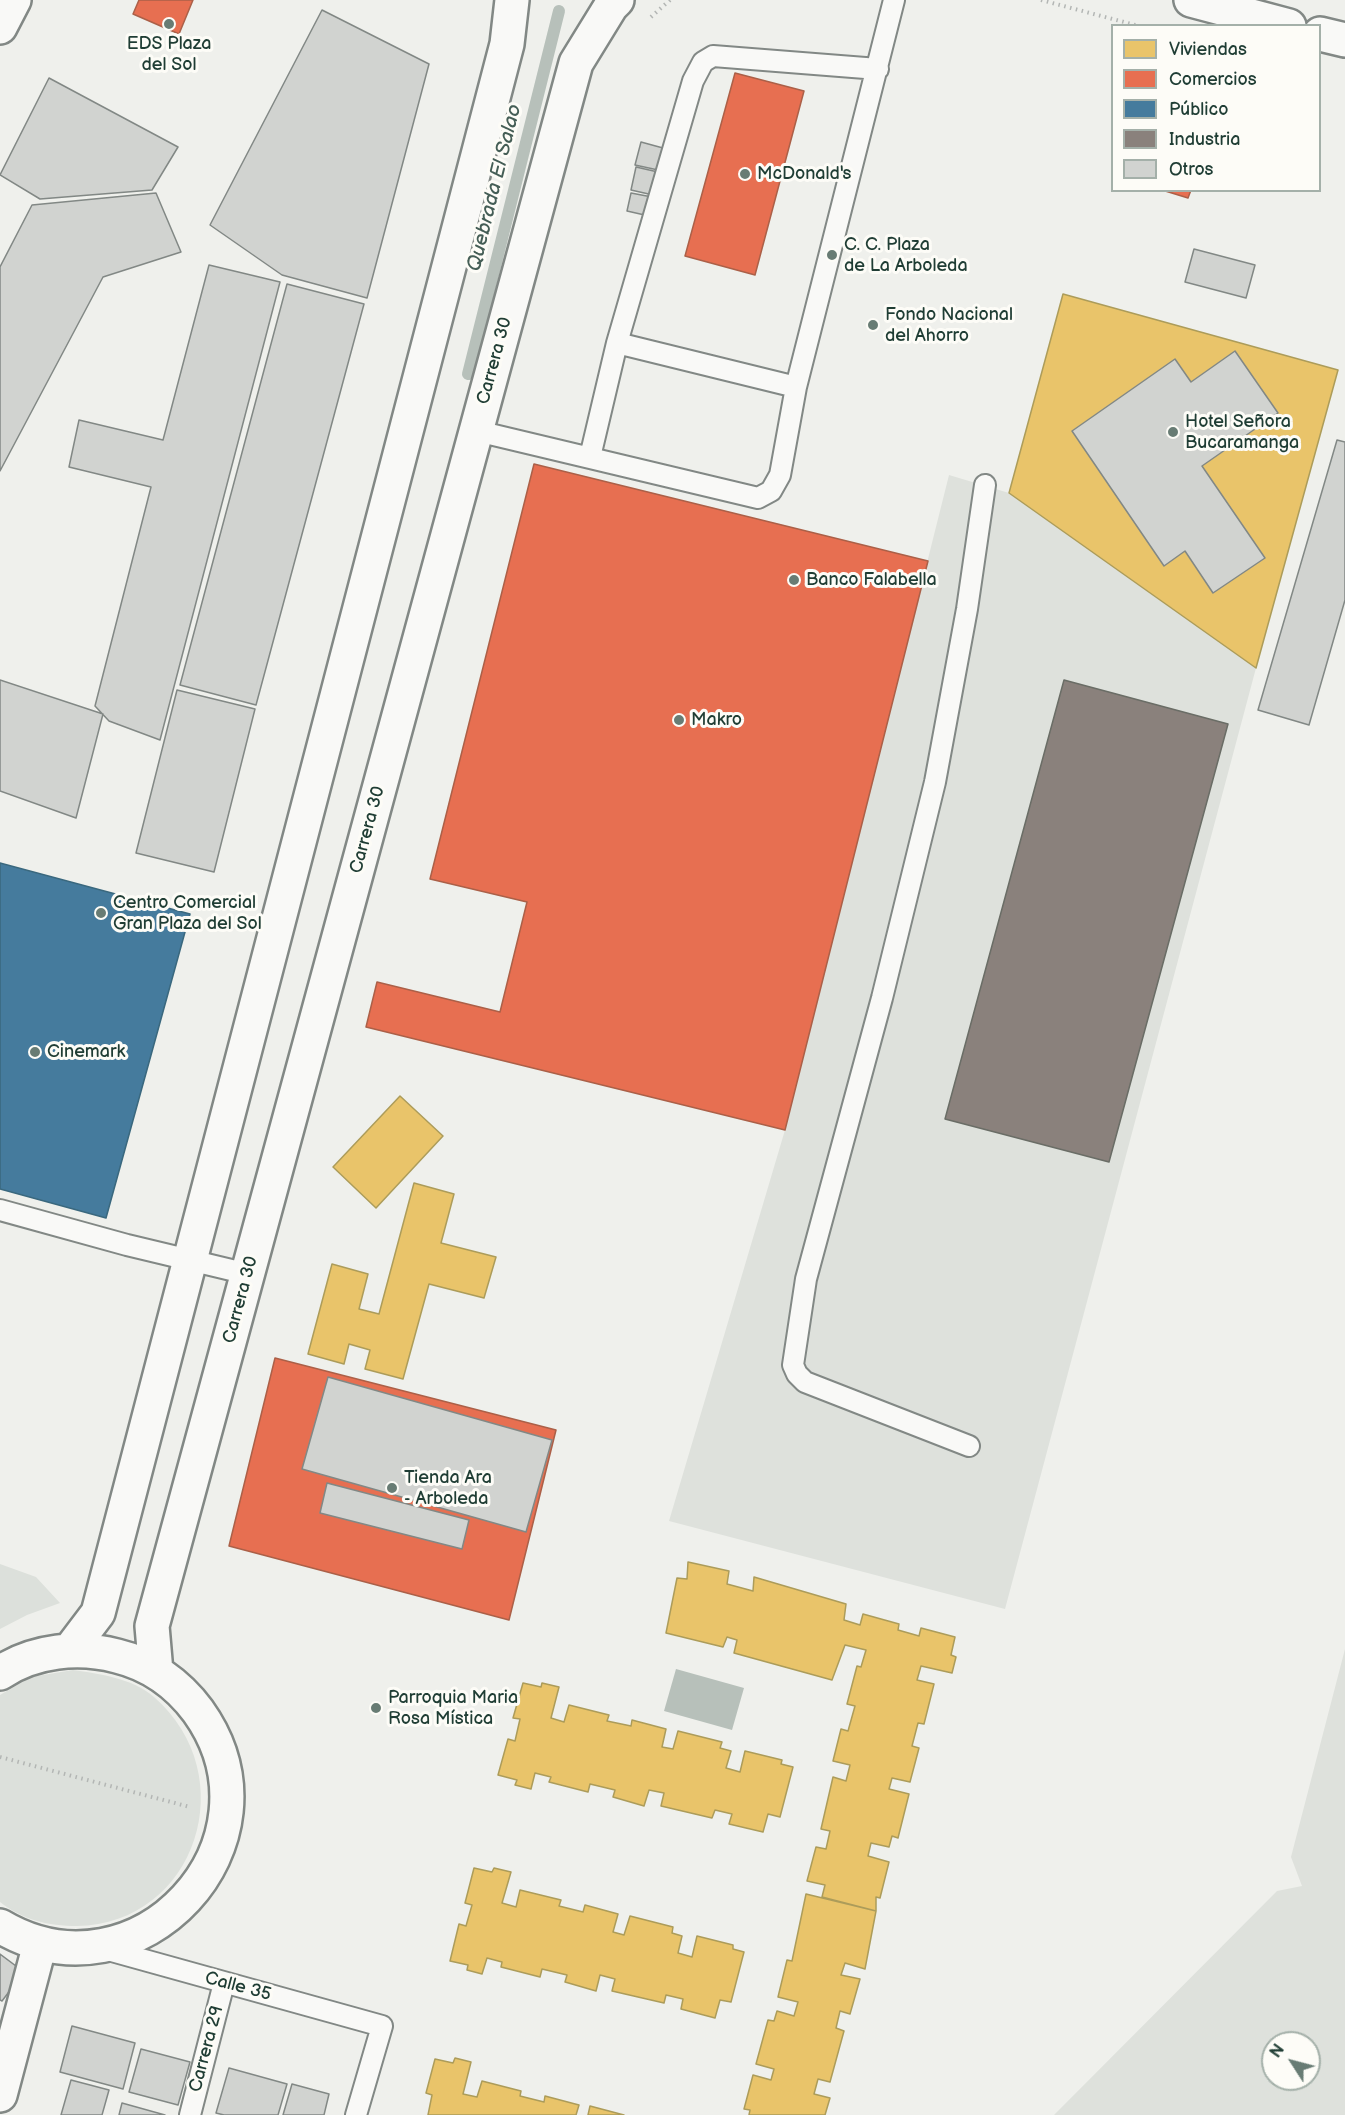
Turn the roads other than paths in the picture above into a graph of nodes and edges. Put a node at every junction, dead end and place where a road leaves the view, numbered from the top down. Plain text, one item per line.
1 (14, 0) edge
2 (512, 0) edge
3 (616, 0) edge
4 (894, 0) edge
5 (1191, 0) edge
6 (1281, 24) edge
7 (0, 27) edge
8 (1321, 34) edge
9 (1345, 40) edge
10 (878, 69) junction
11 (616, 343) junction
12 (796, 387) junction
13 (477, 430) junction
14 (590, 457) junction
15 (985, 485) dead end
16 (0, 1210) edge
17 (190, 1261) junction
18 (248, 1274) junction
19 (969, 1446) dead end
20 (70, 1650) junction
21 (156, 1672) junction
22 (0, 1673) edge
23 (0, 1926) edge
24 (40, 1944) junction
25 (96, 1947) junction
26 (224, 1983) junction
27 (0, 2095) edge
28 (190, 2115) edge
29 (356, 2115) edge

1 - 7 main road
2 - 17 main road
3 - 13 main road, Carrera 30
4 - 10 lane
5 - 6 main road
8 - 9 main road
10 - 11 lane
10 - 12 lane
11 - 12 lane
11 - 14 lane
12 - 14 lane
13 - 14 lane
13 - 18 main road, Carrera 30
15 - 19 lane
16 - 17 lane
17 - 18 lane
17 - 20 main road
18 - 21 main road, Carrera 30
20 - 21 main road
20 - 22 main road
21 - 25 main road
23 - 24 main road
24 - 25 main road
24 - 27 main road
25 - 26 lane, Calle 35
26 - 28 lane, Carrera 29
26 - 29 lane, Calle 35

